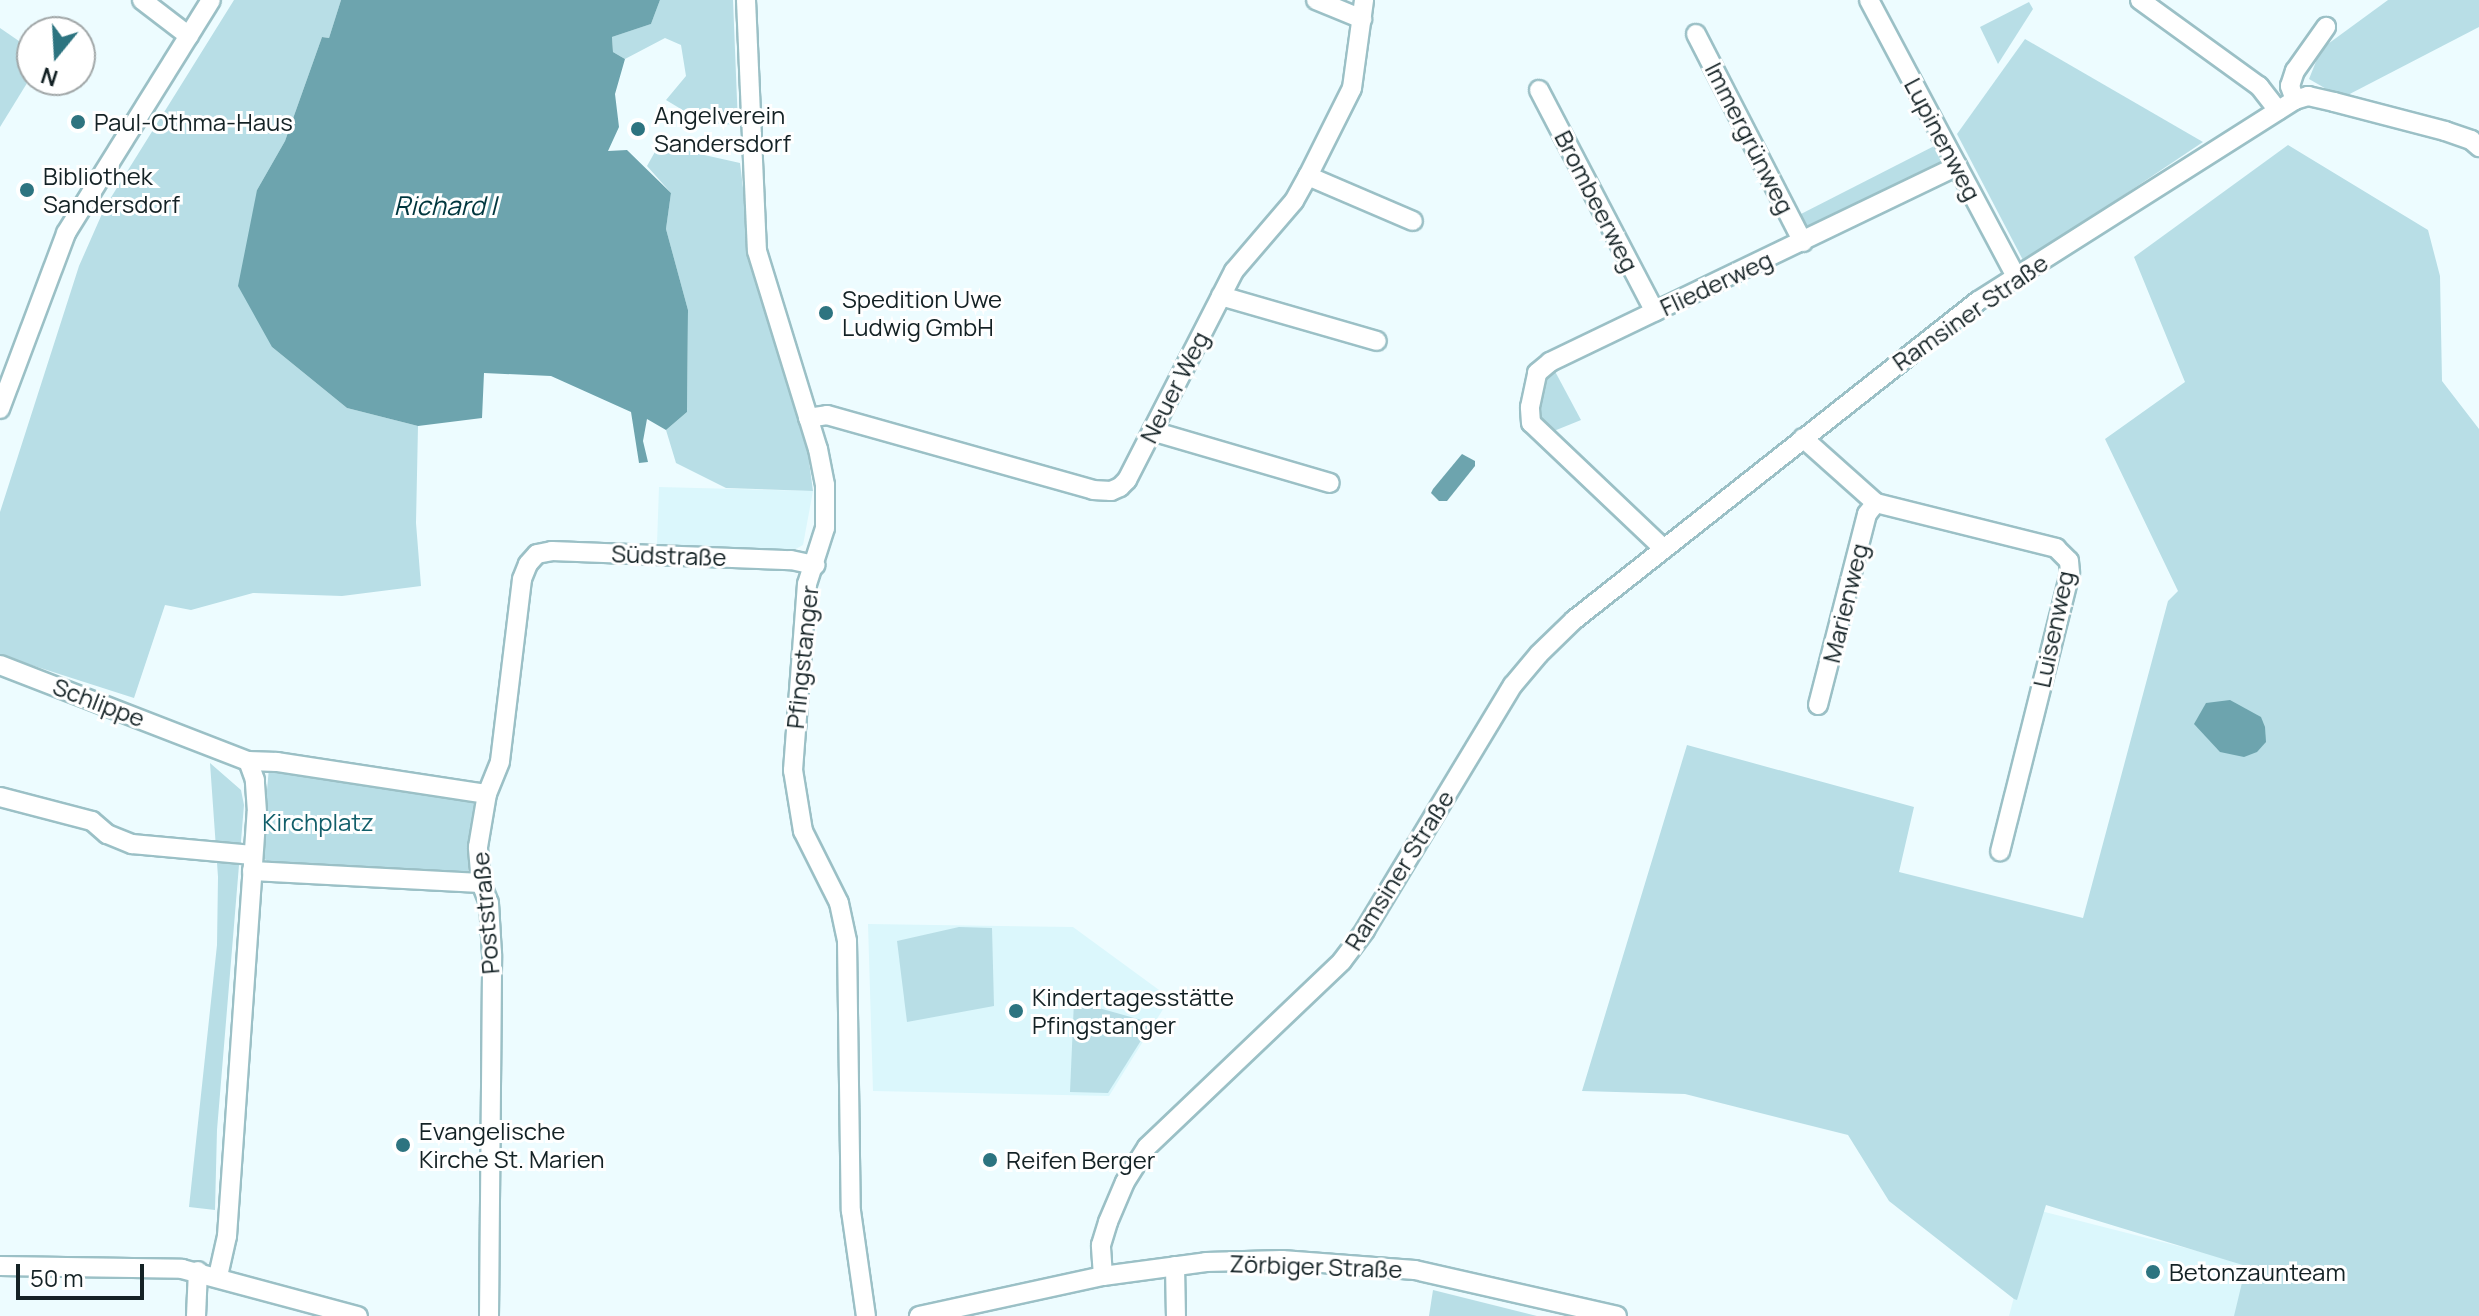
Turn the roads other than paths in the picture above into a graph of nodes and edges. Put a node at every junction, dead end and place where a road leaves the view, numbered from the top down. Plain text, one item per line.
1 (142, 0) edge
2 (211, 0) edge
3 (746, 0) edge
4 (1316, 0) edge
5 (1869, 0) edge
6 (2140, 0) edge
7 (1363, 9) edge
8 (2326, 27) dead end
9 (1696, 34) dead end
10 (189, 36) junction
11 (1539, 90) dead end
12 (2295, 100) junction
13 (2278, 110) junction
14 (2476, 138) edge
15 (1957, 166) junction
16 (1308, 176) junction
17 (1413, 221) dead end
18 (1803, 242) junction
19 (2016, 277) junction
20 (1221, 296) junction
21 (1655, 312) junction
22 (1377, 341) dead end
23 (0, 409) edge
24 (808, 418) junction
25 (1152, 431) junction
26 (1803, 438) junction
27 (1330, 483) dead end
28 (1876, 503) junction
29 (1664, 549) junction
30 (528, 564) joint
31 (815, 565) junction
32 (0, 665) edge
33 (1818, 705) dead end
34 (248, 761) junction
35 (487, 794) junction
36 (0, 797) edge
37 (2000, 851) dead end
38 (252, 863) junction
39 (481, 883) junction
40 (0, 1266) edge
41 (1175, 1266) junction
42 (198, 1271) junction
43 (218, 1276) junction
44 (1103, 1276) junction
45 (196, 1316) edge
46 (358, 1316) edge
47 (489, 1316) edge
48 (866, 1316) edge
49 (919, 1316) edge
50 (1176, 1316) edge
51 (1617, 1316) edge

1 - 10 street
2 - 10 street
3 - 24 street, Pfingstanger
4 - 7 street
5 - 15 street, Lupinenweg
6 - 13 street
7 - 16 street, Neuer Weg
8 - 12 street
9 - 18 street, Immergrünweg
10 - 23 street
11 - 21 street, Brombeerweg
12 - 13 street, Ramsiner Straße
12 - 14 street
13 - 19 street, Ramsiner Straße
15 - 18 street, Fliederweg
15 - 19 street, Lupinenweg
16 - 17 street
16 - 20 street, Neuer Weg
18 - 21 street, Fliederweg
19 - 26 street, Ramsiner Straße
20 - 22 street
20 - 25 street, Neuer Weg
21 - 29 street, Fliederweg
24 - 25 street, Neuer Weg
24 - 31 street, Pfingstanger
25 - 27 street
26 - 28 street, Luisenweg
26 - 29 street, Ramsiner Straße
28 - 33 street, Marienweg
28 - 37 street, Luisenweg
29 - 44 street, Ramsiner Straße
30 - 31 street, Südstraße
30 - 35 street, Poststraße
31 - 48 street, Pfingstanger
32 - 34 street, Schlippe
34 - 35 street
34 - 38 street
35 - 39 street, Poststraße
36 - 38 street
38 - 39 street
38 - 43 street
39 - 47 street, Poststraße
40 - 42 street
41 - 44 street, Zörbiger Straße
41 - 50 street
41 - 51 street, Zörbiger Straße
42 - 43 street
42 - 45 street
43 - 46 street
44 - 49 street, Zörbiger Straße

